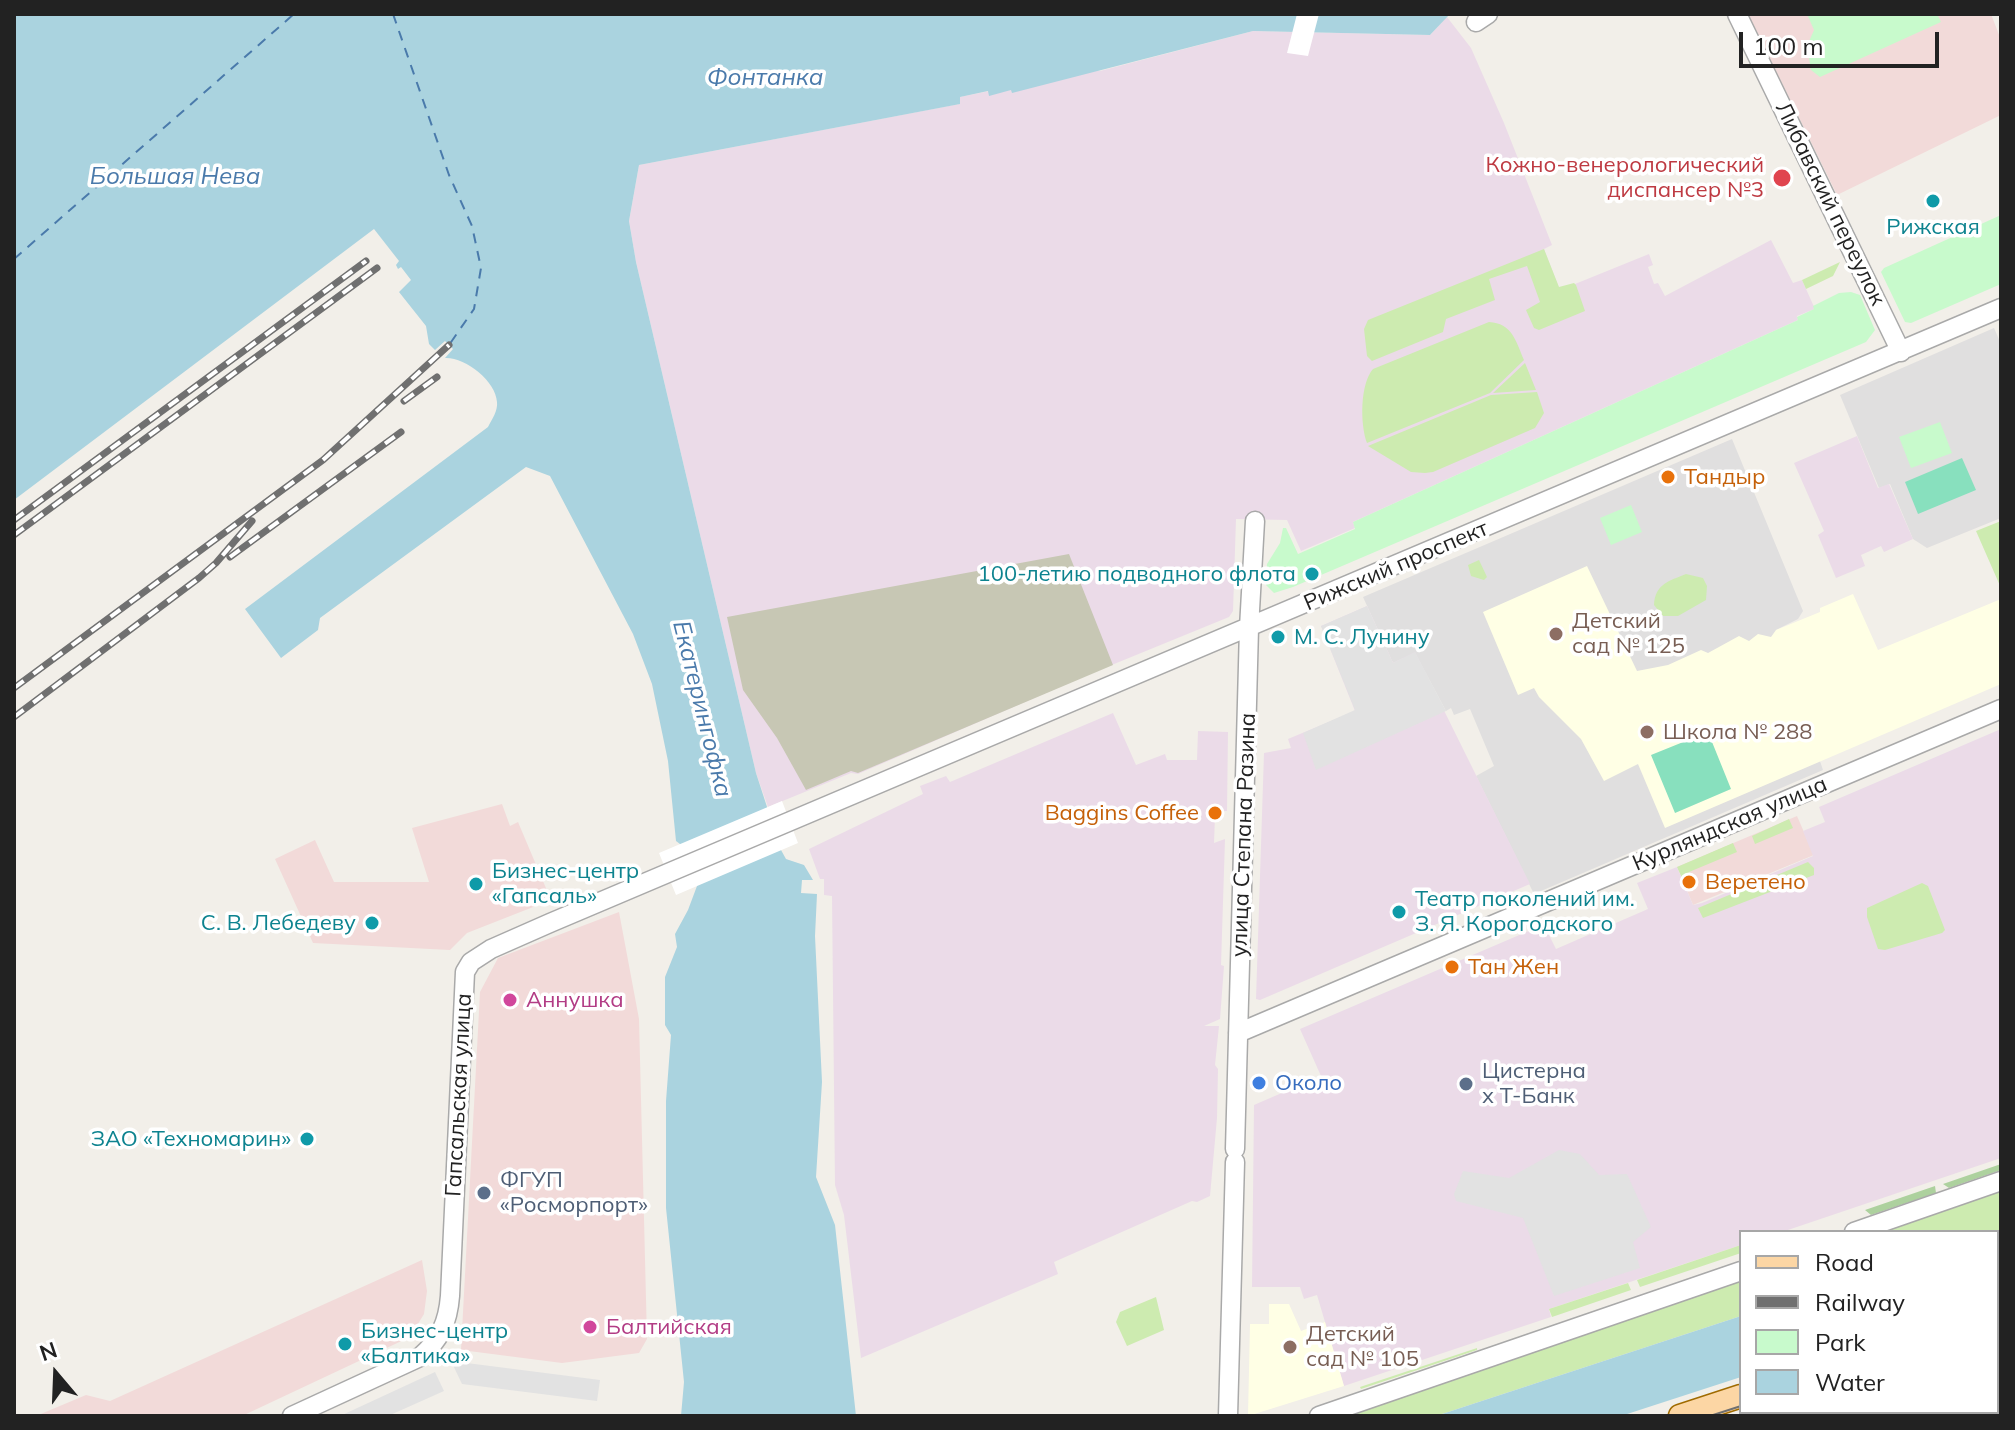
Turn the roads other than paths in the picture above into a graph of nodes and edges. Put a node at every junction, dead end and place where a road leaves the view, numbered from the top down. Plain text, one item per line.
1 (1737, 14) edge
2 (2001, 308) edge
3 (1901, 352) junction
4 (1255, 521) dead end
5 (1249, 628) junction
6 (2001, 709) edge
7 (790, 821) joint
8 (1238, 1033) junction
9 (2001, 1181) edge
10 (1860, 1230) edge
11 (1739, 1272) edge
12 (1739, 1397) edge
13 (292, 1416) edge
14 (1228, 1416) edge
15 (1319, 1416) edge
16 (1680, 1416) edge

1 - 3 street, Либавский переулок
2 - 3 street, Рижский проспект
3 - 5 street, Рижский проспект
4 - 5 street, улица Степана Разина
5 - 7 street, Рижский проспект
5 - 8 street, улица Степана Разина
6 - 8 street, Курляндская улица
7 - 13 street, Гапсальская улица
8 - 14 street, улица Степана Разина
9 - 10 street
11 - 15 street
12 - 16 main road

